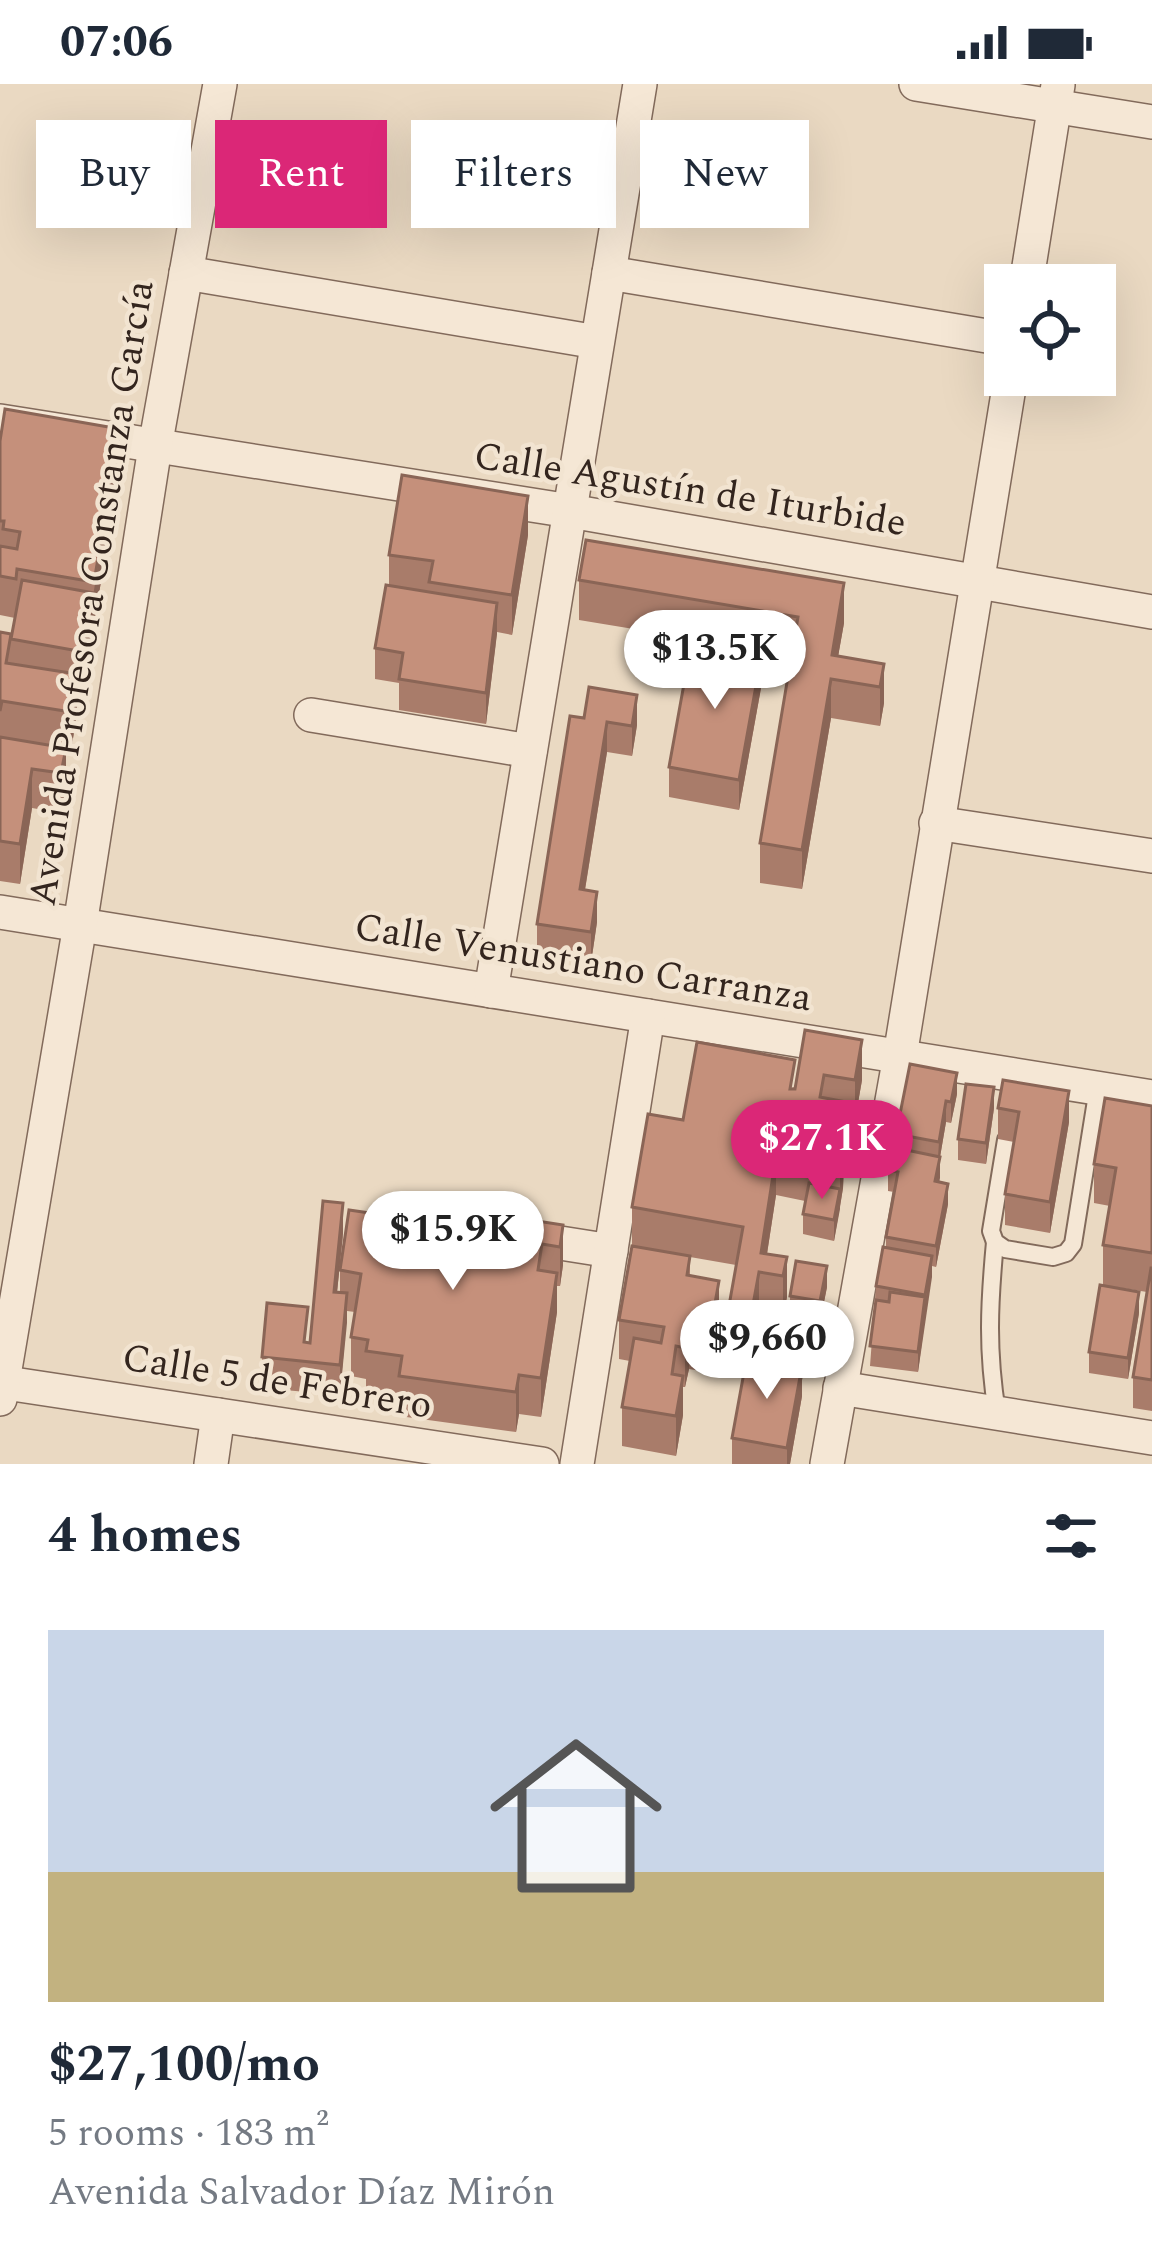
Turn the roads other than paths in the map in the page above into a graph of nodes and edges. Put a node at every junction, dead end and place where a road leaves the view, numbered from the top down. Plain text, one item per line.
1 (220, 84) edge
2 (640, 84) edge
3 (916, 84) edge
4 (1056, 95) edge
5 (1152, 122) edge
6 (1029, 264) edge
7 (186, 273) junction
8 (609, 273) junction
9 (984, 336) edge
10 (597, 342) junction
11 (1007, 396) edge
12 (0, 421) edge
13 (155, 447) junction
14 (570, 511) junction
15 (976, 581) junction
16 (1152, 611) edge
17 (311, 715) dead end
18 (530, 752) junction
19 (936, 823) junction
20 (1152, 856) edge
21 (0, 912) edge
22 (80, 925) junction
23 (491, 991) junction
24 (648, 1016) junction
25 (900, 1056) junction
26 (1098, 1088) junction
27 (1152, 1097) edge
28 (1006, 1140) dead end
29 (499, 1234) edge
30 (995, 1242) junction
31 (611, 1251) junction
32 (1, 1388) edge
33 (840, 1388) junction
34 (997, 1413) junction
35 (218, 1415) junction
36 (1152, 1438) edge
37 (211, 1464) edge
38 (542, 1464) edge
39 (577, 1464) edge
40 (827, 1464) edge

1 - 7 street, Avenida Profesora Constanza García
2 - 8 street
3 - 4 street
4 - 5 street
4 - 6 street
7 - 10 street
7 - 13 street, Avenida Profesora Constanza García
8 - 9 street
8 - 10 street
10 - 14 street
11 - 15 street
12 - 13 street, Calle Agustín de Iturbide
13 - 14 street, Calle Agustín de Iturbide
13 - 22 street, Avenida Profesora Constanza García
14 - 15 street, Calle Agustín de Iturbide
14 - 18 street
15 - 16 street, Calle Agustín de Iturbide
15 - 19 street
17 - 18 street
18 - 23 street
19 - 20 street
19 - 25 street
21 - 22 street, Calle Venustiano Carranza
22 - 23 street, Calle Venustiano Carranza
22 - 32 street, Avenida Profesora Constanza García
23 - 24 street, Calle Venustiano Carranza
24 - 25 street, Calle Venustiano Carranza
24 - 31 street
25 - 26 street, Calle Venustiano Carranza
25 - 33 street
26 - 27 street, Calle Venustiano Carranza
26 - 30 lane
28 - 30 lane
29 - 31 street
30 - 34 lane
31 - 39 street
32 - 35 street, Calle 5 de Febrero
33 - 34 street
33 - 40 street
34 - 36 street
35 - 37 street
35 - 38 street, Calle 5 de Febrero

